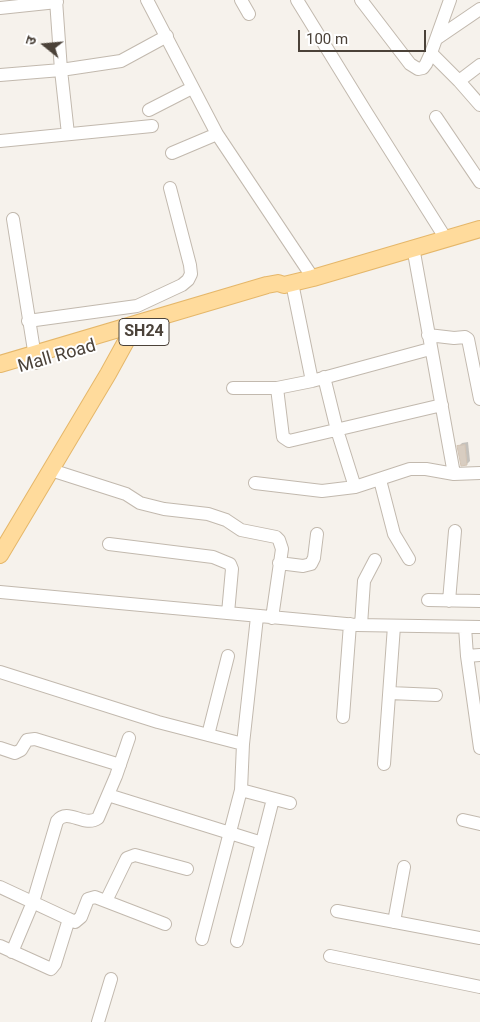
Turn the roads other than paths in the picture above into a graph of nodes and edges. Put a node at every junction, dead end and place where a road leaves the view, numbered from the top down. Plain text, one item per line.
1 (147, 0) edge
2 (241, 0) edge
3 (298, 0) edge
4 (361, 0) edge
5 (450, 0) edge
6 (56, 1) edge
7 (0, 8) edge
8 (480, 9) edge
9 (249, 14) dead end
10 (167, 36) junction
11 (436, 39) junction
12 (431, 53) junction
13 (480, 66) edge
14 (61, 70) junction
15 (0, 75) edge
16 (459, 81) junction
17 (192, 88) junction
18 (480, 105) edge
19 (149, 110) dead end
20 (436, 117) dead end
21 (152, 126) dead end
22 (68, 134) junction
23 (216, 134) junction
24 (0, 140) edge
25 (172, 153) dead end
26 (480, 182) edge
27 (170, 188) dead end
28 (13, 219) dead end
29 (479, 232) edge
30 (446, 238) junction
31 (413, 248) junction
32 (314, 278) junction
33 (288, 284) junction
34 (136, 306) junction
35 (28, 321) junction
36 (137, 329) junction
37 (428, 335) junction
38 (430, 350) junction
39 (35, 359) junction
40 (0, 364) edge
41 (0, 374) edge
42 (318, 379) junction
43 (233, 388) dead end
44 (277, 388) junction
45 (480, 399) edge
46 (442, 405) junction
47 (337, 430) junction
48 (51, 470) junction
49 (480, 473) edge
50 (454, 474) junction
51 (380, 480) junction
52 (255, 483) dead end
53 (355, 487) junction
54 (454, 531) dead end
55 (317, 534) dead end
56 (109, 544) dead end
57 (0, 555) edge
58 (409, 559) dead end
59 (375, 560) dead end
60 (279, 564) junction
61 (0, 592) edge
62 (428, 600) dead end
63 (449, 600) junction
64 (480, 601) edge
65 (228, 613) junction
66 (257, 617) junction
67 (272, 618) junction
68 (355, 624) junction
69 (394, 626) junction
70 (465, 627) junction
71 (480, 627) edge
72 (228, 656) dead end
73 (467, 656) junction
74 (480, 656) edge
75 (0, 672) edge
76 (390, 693) junction
77 (436, 695) dead end
78 (343, 717) dead end
79 (208, 735) junction
80 (130, 738) dead end
81 (243, 744) junction
82 (0, 748) edge
83 (480, 748) edge
84 (384, 764) dead end
85 (120, 765) junction
86 (241, 790) junction
87 (108, 795) junction
88 (272, 799) junction
89 (290, 803) dead end
90 (463, 820) dead end
91 (480, 824) edge
92 (230, 834) junction
93 (262, 843) junction
94 (404, 867) dead end
95 (187, 869) dead end
96 (0, 887) edge
97 (106, 901) junction
98 (33, 902) junction
99 (338, 911) dead end
100 (68, 919) junction
101 (394, 922) junction
102 (165, 924) dead end
103 (480, 938) edge
104 (202, 939) dead end
105 (237, 941) dead end
106 (0, 946) edge
107 (12, 952) junction
108 (330, 956) dead end
109 (111, 980) dead end
110 (480, 987) edge
111 (98, 1022) edge

1 - 10 street
2 - 9 street
3 - 30 street
4 - 12 street
5 - 11 street
6 - 7 street
6 - 14 street
8 - 11 street
10 - 14 street
10 - 17 street
11 - 12 street
12 - 16 street
13 - 16 street
14 - 15 street
14 - 22 street
16 - 18 street
17 - 19 street
17 - 23 street
20 - 26 street
21 - 22 street
22 - 24 street
23 - 25 street
23 - 32 street
27 - 34 street
28 - 35 street
29 - 30 main road, Mall Road / SH24
30 - 31 main road, Mall Road / SH24
31 - 32 main road, Mall Road / SH24
31 - 37 street
32 - 33 main road, Mall Road / SH24
33 - 36 main road, Mall Road / SH24
33 - 42 street
34 - 35 street
34 - 36 street
35 - 39 street
36 - 39 main road, Mall Road / SH24
36 - 48 main road
37 - 38 street
37 - 45 street
38 - 42 street
38 - 46 street
39 - 40 main road, Mall Road / SH24
39 - 41 main road, Mall Road / SH24
42 - 44 street
42 - 47 street
43 - 44 street
44 - 47 street
46 - 47 street
46 - 50 street
47 - 53 street
48 - 57 main road
48 - 60 street
49 - 50 street
50 - 51 street
51 - 53 street
51 - 58 street
52 - 53 street
54 - 63 street
55 - 60 street
56 - 65 street
59 - 68 street
60 - 67 street
61 - 65 street
62 - 63 street
63 - 64 street
65 - 66 street
66 - 67 street
66 - 81 street
67 - 68 street
68 - 69 street
68 - 78 street
69 - 70 street
69 - 76 street
70 - 71 street
70 - 73 street
72 - 79 street
73 - 74 street
73 - 83 street
75 - 79 street
76 - 77 street
76 - 84 street
79 - 81 street
80 - 85 street
81 - 86 street
82 - 85 street
85 - 87 street
86 - 88 street
86 - 92 street
87 - 92 street
87 - 98 street
88 - 89 street
88 - 93 street
90 - 91 street
92 - 93 street
92 - 104 street
93 - 105 street
94 - 101 street
95 - 97 street
96 - 98 street
97 - 100 street
97 - 102 street
98 - 100 street
98 - 107 street
99 - 101 street
100 - 107 street
101 - 103 street
106 - 107 street
108 - 110 street
109 - 111 street

